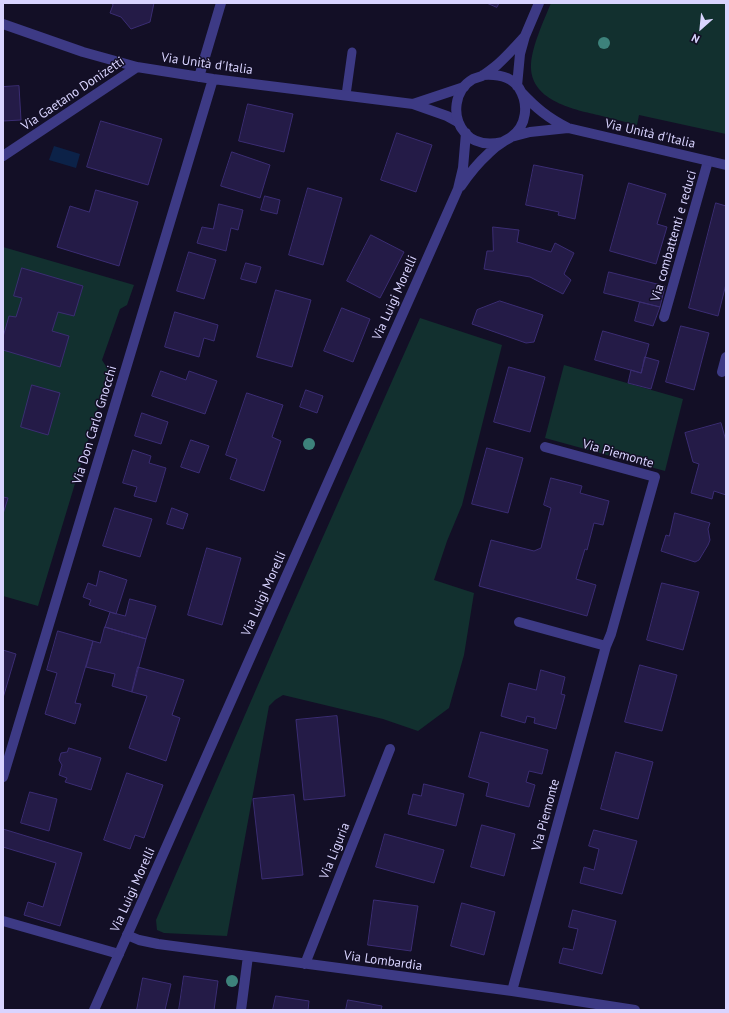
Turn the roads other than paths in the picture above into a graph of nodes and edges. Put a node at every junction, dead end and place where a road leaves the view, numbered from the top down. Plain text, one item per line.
1 (221, 3) edge
2 (539, 3) edge
3 (3, 24) edge
4 (525, 36) junction
5 (352, 52) dead end
6 (137, 67) junction
7 (483, 75) junction
8 (199, 77) junction
9 (213, 79) junction
10 (464, 87) junction
11 (519, 89) junction
12 (346, 95) junction
13 (413, 104) junction
14 (458, 122) junction
15 (568, 128) junction
16 (466, 134) junction
17 (507, 140) junction
18 (3, 156) edge
19 (708, 161) junction
20 (726, 165) edge
21 (458, 189) junction
22 (664, 317) dead end
23 (726, 357) edge
24 (722, 372) dead end
25 (544, 447) dead end
26 (519, 622) dead end
27 (606, 646) junction
28 (390, 749) dead end
29 (3, 777) edge
30 (3, 921) edge
31 (128, 935) junction
32 (119, 954) junction
33 (248, 956) junction
34 (305, 964) junction
35 (512, 991) junction
36 (600, 1007) edge
37 (94, 1010) edge
38 (240, 1010) edge
39 (635, 1010) edge

1 - 8 street
2 - 4 street, Via Luigi Morelli
3 - 6 street, Via Unità d'Italia
4 - 7 street, Via Luigi Morelli
4 - 11 street, Via Luigi Morelli
5 - 12 lane
6 - 8 street, Via Unità d'Italia
6 - 18 street, Via Gaetano Donizetti
7 - 10 street, Via Luigi Morelli
7 - 11 street
8 - 9 street, Via Unità d'Italia
9 - 12 street, Via Unità d'Italia
9 - 29 street, Via Don Carlo Gnocchi
10 - 13 street, Via Unità d'Italia
10 - 14 street
11 - 15 street, Via Unità d'Italia
11 - 17 street, Via Luigi Morelli
12 - 13 street, Via Unità d'Italia
13 - 14 street, Via Unità d'Italia
14 - 16 street
15 - 17 street, Via Unità d'Italia
15 - 19 street, Via Unità d'Italia
16 - 17 street
16 - 21 street, Via Luigi Morelli
17 - 21 street, Via Luigi Morelli
19 - 20 street, Via Unità d'Italia
19 - 22 street, Via combattenti e reduci
21 - 31 street, Via Luigi Morelli
23 - 24 street
25 - 27 street, Via Piemonte
26 - 27 street
27 - 35 street, Via Piemonte
28 - 34 street, Via Liguria
30 - 32 street
31 - 32 street, Via Luigi Morelli
31 - 33 street, Via Lombardia
32 - 37 street, Via Luigi Morelli
33 - 34 street, Via Lombardia
33 - 38 street
34 - 35 street, Via Lombardia
35 - 36 street, Via Lombardia
36 - 39 street, Via Lombardia

